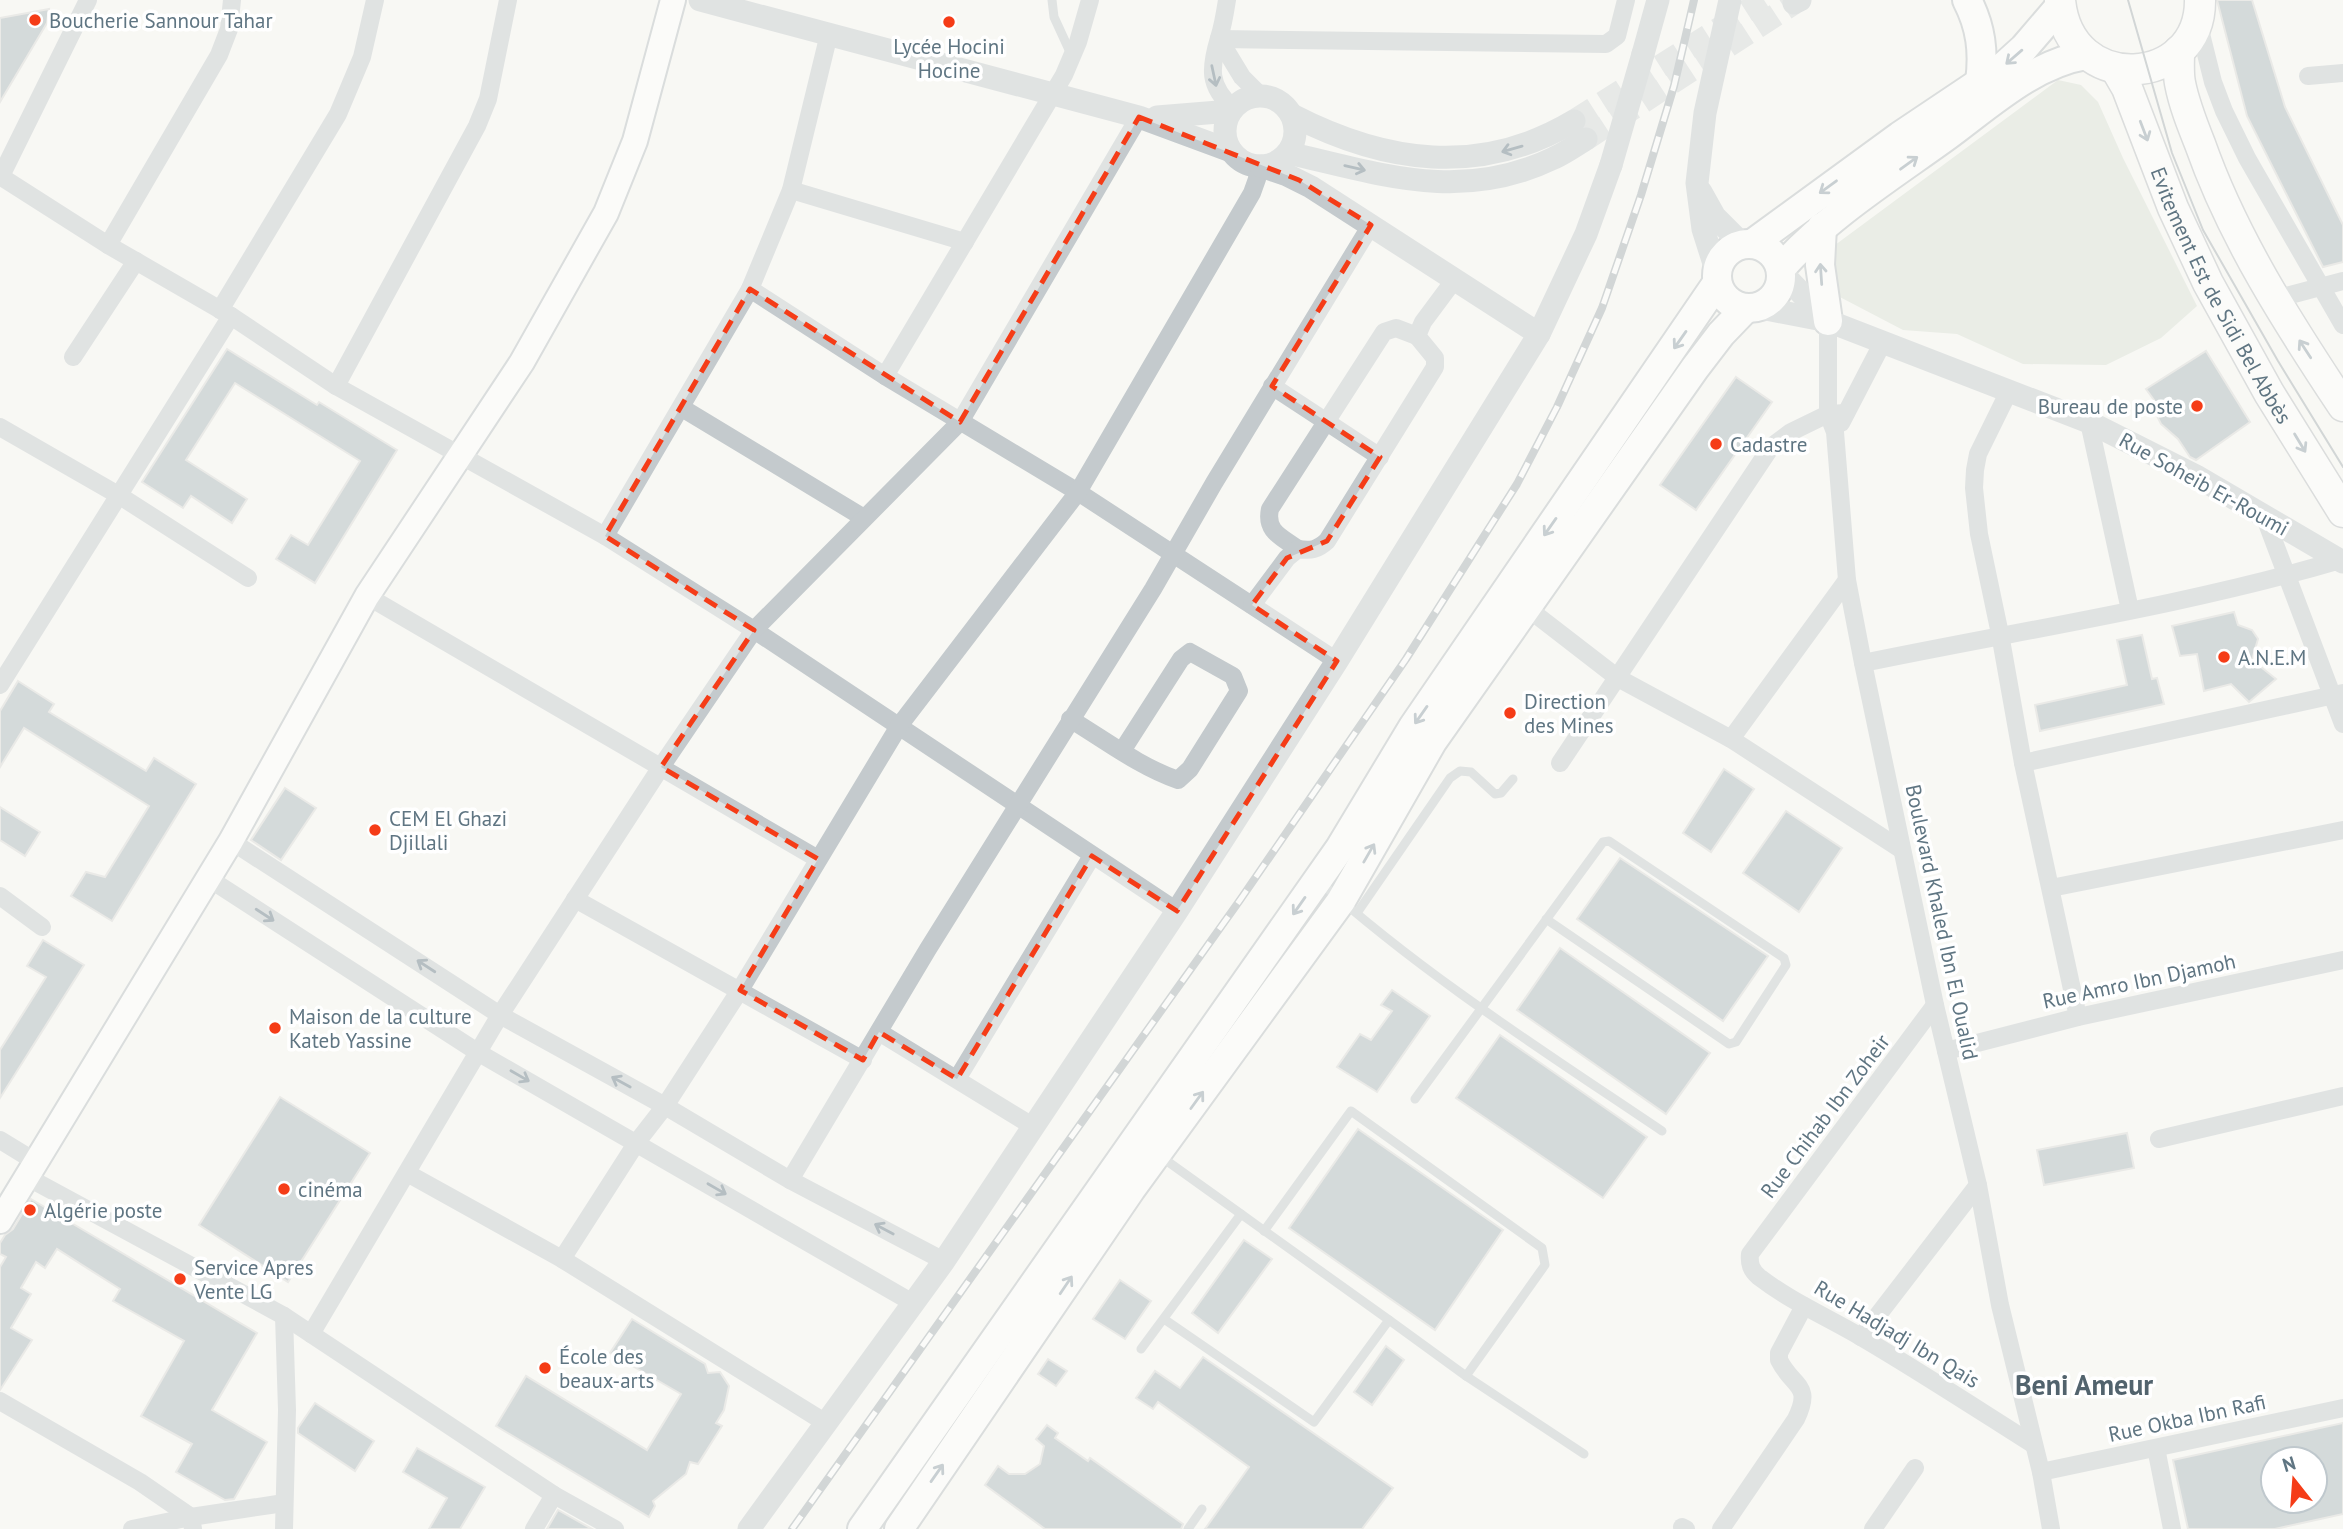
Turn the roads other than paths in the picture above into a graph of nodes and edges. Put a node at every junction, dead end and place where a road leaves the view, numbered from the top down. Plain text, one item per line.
1 (88, 0) edge
2 (232, 0) edge
3 (375, 0) edge
4 (508, 0) edge
5 (673, 0) edge
6 (700, 0) edge
7 (1052, 0) edge
8 (1090, 0) edge
9 (1227, 0) edge
10 (1626, 0) edge
11 (1658, 0) edge
12 (1730, 0) edge
13 (1967, 0) edge
14 (2060, 3) edge
15 (2199, 12) edge
16 (829, 34) junction
17 (1219, 39) junction
18 (2179, 51) junction
19 (2086, 55) junction
20 (1072, 56) junction
21 (2116, 69) junction
22 (2343, 73) edge
23 (2308, 76) dead end
24 (1980, 82) junction
25 (1053, 93) junction
26 (1261, 96) junction
27 (1232, 110) junction
28 (1292, 115) junction
29 (1139, 117) junction
30 (1231, 151) junction
31 (1286, 155) junction
32 (1259, 166) junction
33 (1, 176) edge
34 (1697, 183) junction
35 (1311, 187) junction
36 (791, 190) junction
37 (1371, 225) junction
38 (1822, 227) junction
39 (965, 242) junction
40 (1747, 244) junction
41 (108, 245) junction
42 (136, 261) junction
43 (1781, 270) junction
44 (1717, 278) junction
45 (1455, 279) junction
46 (2343, 281) edge
47 (2320, 288) junction
48 (750, 289) junction
49 (2276, 299) junction
50 (1751, 308) junction
51 (226, 313) junction
52 (1828, 321) junction
53 (2343, 325) edge
54 (1539, 334) junction
55 (1417, 336) junction
56 (1883, 342) junction
57 (74, 357) dead end
58 (885, 376) junction
59 (336, 386) junction
60 (1272, 386) junction
61 (2009, 391) junction
62 (2343, 406) edge
63 (682, 408) junction
64 (1828, 414) junction
65 (1846, 414) junction
66 (960, 422) junction
67 (1327, 422) junction
68 (2089, 422) junction
69 (0, 427) edge
70 (1835, 432) junction
71 (460, 457) junction
72 (1380, 457) junction
73 (1078, 492) junction
74 (120, 496) junction
75 (2343, 512) edge
76 (864, 517) junction
77 (2265, 518) junction
78 (605, 537) junction
79 (1298, 549) junction
80 (1173, 555) junction
81 (2342, 561) edge
82 (2287, 575) junction
83 (248, 578) dead end
84 (1847, 580) junction
85 (366, 596) junction
86 (1252, 606) junction
87 (1526, 607) junction
88 (2130, 610) junction
89 (754, 630) junction
90 (2000, 635) junction
91 (1337, 661) junction
92 (1863, 663) junction
93 (3, 673) edge
94 (1619, 678) junction
95 (2338, 694) edge
96 (1070, 719) junction
97 (2343, 724) edge
98 (898, 726) junction
99 (1731, 739) junction
100 (1122, 751) junction
101 (1560, 763) dead end
102 (2022, 763) junction
103 (661, 767) junction
104 (1513, 779) dead end
105 (1017, 806) junction
106 (2343, 830) edge
107 (231, 841) junction
108 (1902, 850) junction
109 (1092, 856) junction
110 (818, 859) junction
111 (208, 878) junction
112 (1318, 880) junction
113 (2051, 888) junction
114 (0, 896) edge
115 (575, 899) junction
116 (1349, 907) junction
117 (1177, 911) junction
118 (1546, 919) junction
119 (42, 927) dead end
120 (2343, 960) edge
121 (740, 990) junction
122 (1936, 1005) junction
123 (1480, 1009) junction
124 (500, 1015) junction
125 (2078, 1017) junction
126 (879, 1032) junction
127 (1946, 1051) junction
128 (479, 1053) junction
129 (863, 1060) junction
130 (957, 1079) junction
131 (2343, 1096) edge
132 (1415, 1099) dead end
133 (665, 1106) junction
134 (1034, 1127) junction
135 (1662, 1131) dead end
136 (2158, 1139) dead end
137 (0, 1140) edge
138 (637, 1142) junction
139 (1147, 1147) junction
140 (31, 1170) junction
141 (407, 1173) junction
142 (790, 1180) junction
143 (1978, 1185) junction
144 (1241, 1214) junction
145 (0, 1221) edge
146 (1264, 1231) junction
147 (1751, 1254) joint
148 (562, 1259) junction
149 (944, 1261) junction
150 (912, 1303) junction
151 (1804, 1306) junction
152 (284, 1317) junction
153 (1164, 1319) junction
154 (1389, 1320) junction
155 (311, 1334) junction
156 (1861, 1337) junction
157 (1141, 1349) dead end
158 (1466, 1376) junction
159 (0, 1401) edge
160 (2343, 1408) edge
161 (825, 1423) junction
162 (2034, 1444) junction
163 (2156, 1448) junction
164 (1584, 1454) dead end
165 (1914, 1468) dead end
166 (2041, 1472) junction
167 (554, 1495) junction
168 (284, 1503) junction
169 (1202, 1509) dead end
170 (192, 1523) edge
171 (132, 1529) edge
172 (284, 1529) edge
173 (534, 1529) edge
174 (615, 1529) edge
175 (749, 1529) edge
176 (862, 1529) edge
177 (898, 1529) edge
178 (1188, 1529) edge
179 (1721, 1529) edge
180 (1872, 1529) edge
181 (2051, 1529) edge
182 (2172, 1529) edge

1 - 33 street
2 - 41 street
3 - 51 street
4 - 59 street
5 - 71 main road
6 - 16 street
7 - 20 lane
8 - 20 street
9 - 17 street
10 - 17 street
11 - 54 street, bridge
12 - 34 street
13 - 24 main road
14 - 19 highway
14 -> 24 main road
15 - 18 highway
15 - 47 street
16 - 25 street
16 - 36 street
17 - 26 street
17 -> 27 street
18 - 21 highway
18 - 49 highway, Evitement Est de Sidi Bel Abbès
19 - 21 highway
38 -> 19 main road
20 - 25 street
21 -> 75 highway, Evitement Est de Sidi Bel Abbès
22 - 23 street
24 -> 40 main road
25 - 29 street
25 - 39 street
26 - 27 street
26 - 28 street
27 - 29 street
27 - 30 street
28 - 31 street
31 -> 28 street
29 - 30 street
29 - 66 street
30 - 32 street
31 - 32 street
31 - 35 street
32 - 35 street
32 - 73 street
33 - 41 street
34 - 40 street
34 - 44 street
35 - 37 street
36 - 39 street
36 - 48 street
37 - 45 street
37 - 60 street
38 - 43 main road
52 -> 38 main road
39 - 58 street
40 - 43 main road
40 - 44 main road
41 - 42 street
42 - 51 street
42 - 57 street
43 - 50 main road
43 - 52 street, Rue Soheib Er-Roumi
44 - 50 main road
44 -> 112 main road
45 - 54 street
45 - 55 street
46 - 47 street
47 - 49 street
47 - 53 street
48 - 58 street
48 - 63 street
62 -> 49 highway, Evitement Est de Sidi Bel Abbès
50 - 52 street, Rue Soheib Er-Roumi
50 - 87 main road
51 - 59 street
51 - 74 street
52 - 56 street, Rue Soheib Er-Roumi
52 - 64 street, Boulevard Khaled Ibn El Oualid
54 - 91 street
55 - 67 street
55 - 72 street
56 - 61 street, Rue Soheib Er-Roumi
56 - 65 street
58 - 66 street
59 - 71 street
60 - 67 street
60 - 80 street
61 - 68 street, Rue Soheib Er-Roumi
61 - 90 street
63 - 76 street
63 - 78 street
64 - 65 street
64 - 70 street, Boulevard Khaled Ibn El Oualid
64 - 94 street
65 - 70 street
66 - 73 street
66 - 76 street
67 - 72 street
67 - 79 street
68 - 77 street, Rue Soheib Er-Roumi
68 - 88 street
69 - 74 street
70 - 84 street, Boulevard Khaled Ibn El Oualid
71 - 78 street
71 - 85 main road
72 - 79 street
73 - 80 street
73 - 98 street
74 - 83 street
74 - 93 street
76 - 89 street
77 - 81 street, Rue Soheib Er-Roumi
77 - 82 street
78 - 89 street
79 - 86 street
80 - 86 street
80 - 96 street
81 - 82 street
82 - 88 street
82 - 95 street
84 - 92 street, Boulevard Khaled Ibn El Oualid
84 - 99 street
85 - 103 street
85 - 107 main road
86 - 91 street
87 - 94 street
116 -> 87 main road
88 - 90 street
89 - 98 street
89 - 103 street
90 - 92 street
90 - 102 street
91 - 117 street
92 - 108 street, Boulevard Khaled Ibn El Oualid
94 - 99 street
94 - 101 street
95 - 97 street
95 - 102 street
96 - 100 street
96 - 105 street
98 - 105 street
98 - 110 street
99 - 108 street
100 - 100 street
102 - 113 street
103 - 110 street
103 - 115 street
104 - 116 lane
105 - 109 street
105 - 126 street
106 - 113 street
107 - 111 main road
124 -> 107 street
108 - 122 street, Boulevard Khaled Ibn El Oualid
109 - 117 street
109 - 130 street
110 - 121 street
111 -> 128 street
111 - 140 main road
112 - 116 lane
112 -> 139 main road
113 - 125 street
114 - 119 street
115 - 121 street
115 - 124 street
116 - 123 lane
139 -> 116 main road
117 - 134 street
118 - 118 lane
118 - 123 lane
120 - 125 street, Rue Amro Ibn Djamoh
121 - 129 street
121 - 133 street
122 - 127 street, Boulevard Khaled Ibn El Oualid
122 - 147 street, Rue Chihab Ibn Zoheir
123 - 132 lane
123 - 135 lane
124 - 128 street
133 -> 124 street
125 - 127 street, Rue Amro Ibn Djamoh
126 - 129 street
126 - 130 street
127 - 143 street, Boulevard Khaled Ibn El Oualid
128 -> 138 street
128 - 141 street
129 - 142 street
130 - 134 street
131 - 136 street
133 - 138 street
133 - 142 street
134 - 149 street
137 - 140 street
138 - 148 street
138 -> 150 street
139 - 144 lane
139 - 176 main road
177 -> 139 main road
140 - 145 main road
140 - 152 street
141 - 148 street
141 - 155 street
149 -> 142 street
143 - 156 street
143 - 162 street, Boulevard Khaled Ibn El Oualid
144 - 146 lane
144 - 153 lane
146 - 154 lane
146 - 158 lane
147 - 151 street, Rue Hadjadj Ibn Qais
148 - 161 street
149 - 150 street
150 - 161 street
151 - 156 street, Rue Hadjadj Ibn Qais
151 - 179 street
152 - 155 street
152 - 168 street
153 - 154 lane
153 - 157 lane
154 - 158 lane
155 - 167 street
156 - 162 street, Rue Hadjadj Ibn Qais
158 - 164 lane
159 - 170 street
160 - 163 street, Rue Okba Ibn Rafi
161 - 175 street
162 - 166 street, Boulevard Khaled Ibn El Oualid
163 - 166 street, Rue Okba Ibn Rafi
163 - 182 street
165 - 180 street
166 - 181 street, Boulevard Khaled Ibn El Oualid
167 - 173 street
167 - 174 street
168 - 170 street
168 - 172 street
169 - 178 lane
170 - 171 street

